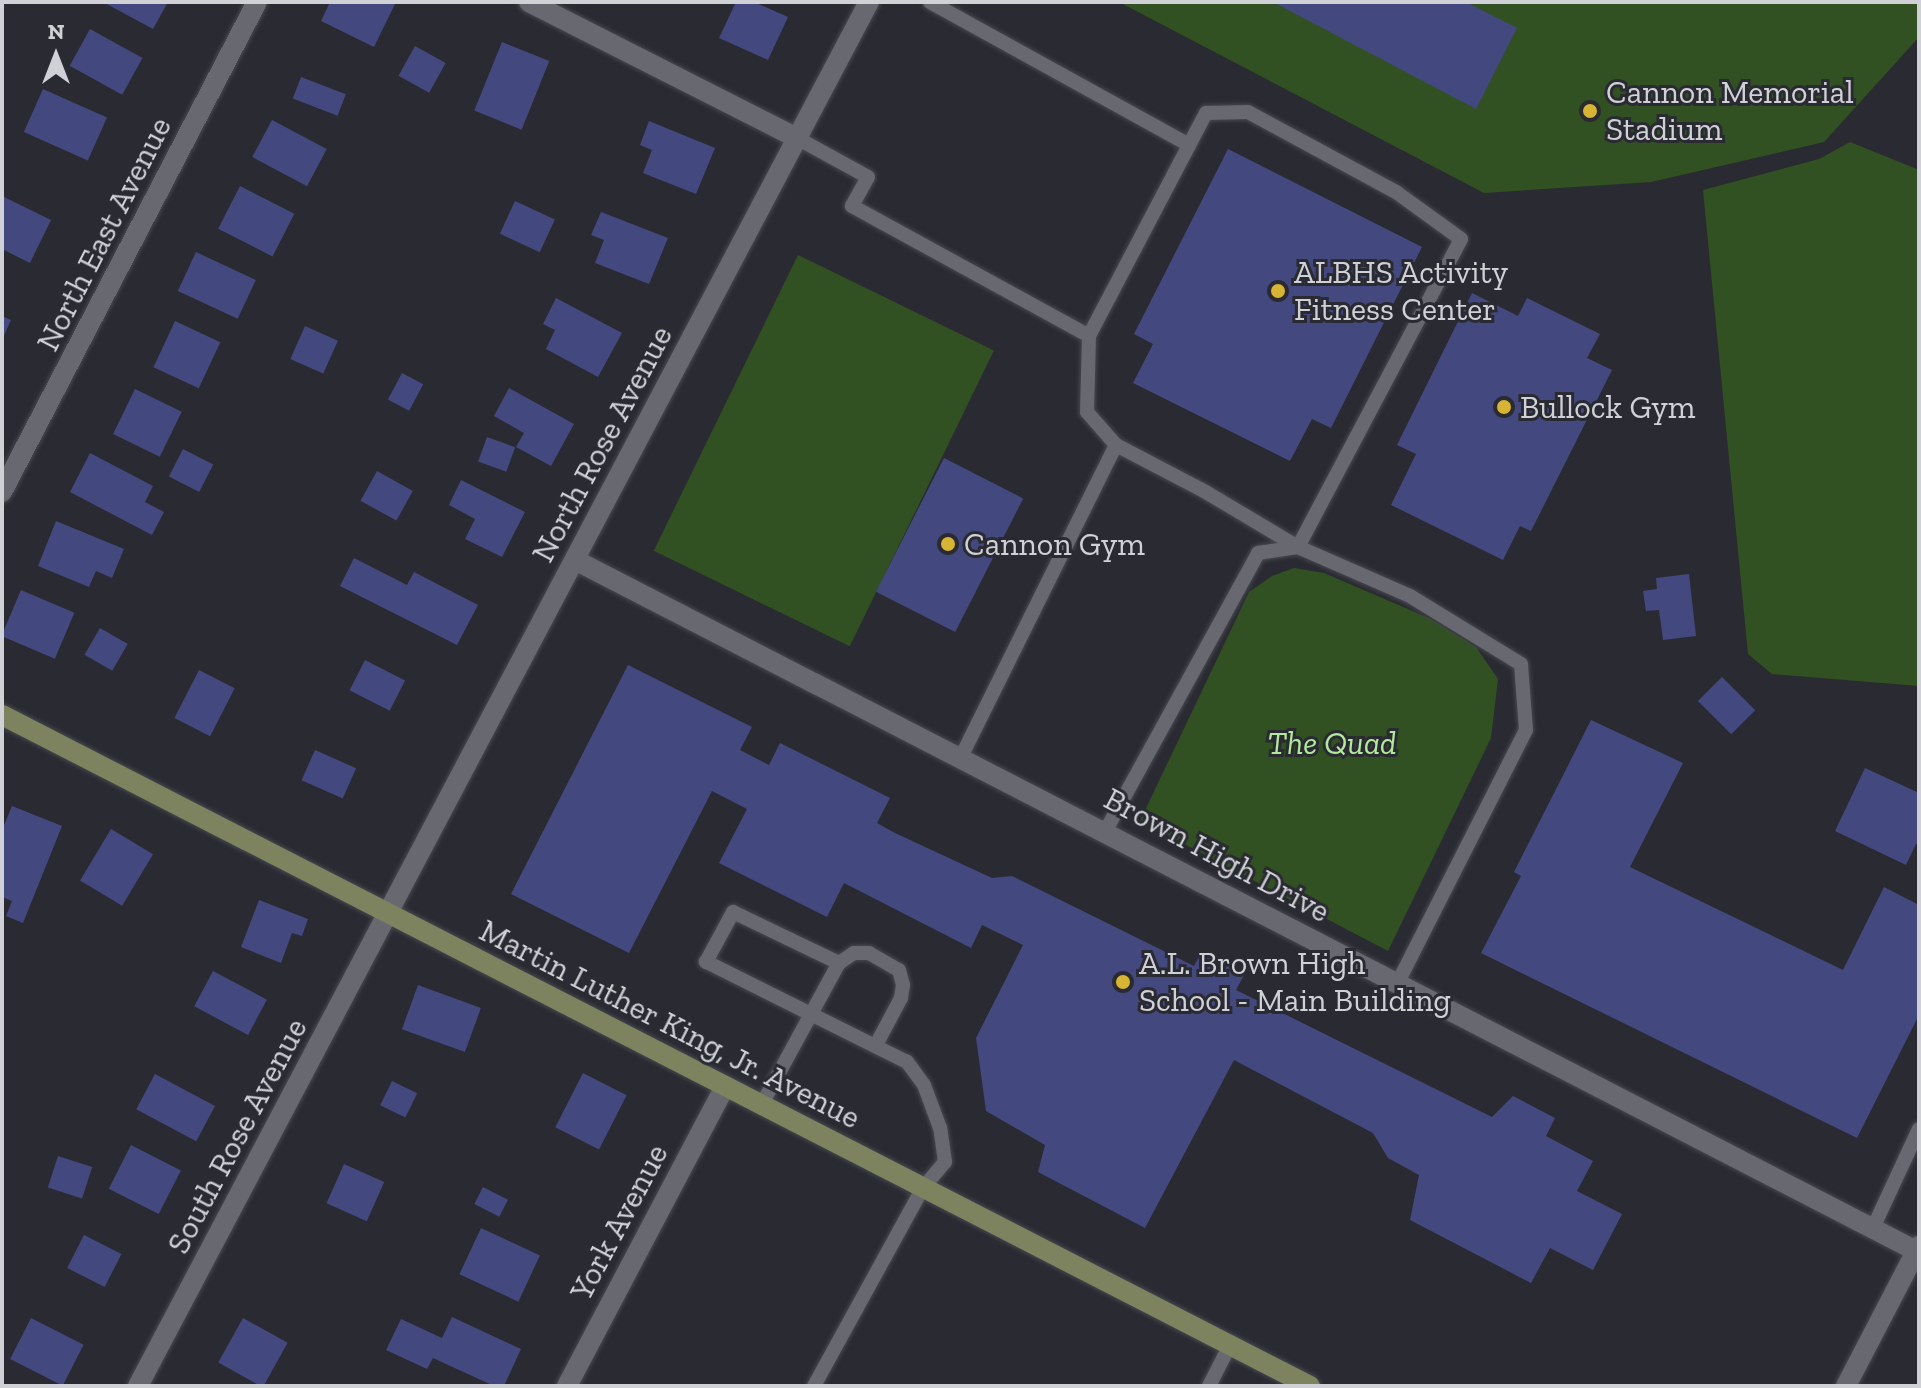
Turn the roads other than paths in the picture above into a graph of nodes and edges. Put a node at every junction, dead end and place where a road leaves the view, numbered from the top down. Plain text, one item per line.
1 (257, 2) edge
2 (529, 2) edge
3 (869, 2) edge
4 (930, 2) edge
5 (795, 137) junction
6 (1189, 145) junction
7 (1089, 336) junction
8 (1116, 445) junction
9 (2, 492) edge
10 (1298, 547) junction
11 (575, 560) junction
12 (2, 715) edge
13 (961, 757) junction
14 (1106, 830) junction
15 (388, 913) junction
16 (839, 963) junction
17 (1397, 984) junction
18 (811, 1014) junction
19 (876, 1045) junction
20 (725, 1086) junction
21 (762, 1104) junction
22 (1919, 1129) edge
23 (923, 1188) junction
24 (1873, 1228) junction
25 (1917, 1248) edge
26 (1230, 1345) junction
27 (138, 1386) edge
28 (567, 1386) edge
29 (814, 1386) edge
30 (1209, 1386) edge
31 (1310, 1386) edge
32 (1846, 1386) edge

1 - 9 street, North East Avenue
2 - 5 street
3 - 5 street, North Rose Avenue
4 - 6 lane
5 - 7 lane
5 - 11 street, North Rose Avenue
6 - 7 lane
6 - 10 lane
7 - 8 lane
8 - 10 lane
8 - 13 lane
10 - 14 lane
10 - 17 lane
11 - 13 street, Brown High Drive
11 - 15 street, North Rose Avenue
12 - 15 main road, Martin Luther King, Jr. Avenue
13 - 14 street, Brown High Drive
14 - 17 street, Brown High Drive
15 - 20 main road, Martin Luther King, Jr. Avenue
15 - 27 street, South Rose Avenue
16 - 18 lane
16 - 18 lane
16 - 19 lane
17 - 24 street, Brown High Drive
18 - 19 lane
18 - 21 lane
19 - 23 lane
20 - 21 main road, Martin Luther King, Jr. Avenue
20 - 28 street, York Avenue
21 - 23 main road, Martin Luther King, Jr. Avenue
22 - 24 lane
23 - 26 main road, Martin Luther King, Jr. Avenue
23 - 29 lane
24 - 25 street, Brown High Drive
25 - 32 street
26 - 30 lane
26 - 31 main road, Martin Luther King, Jr. Avenue

